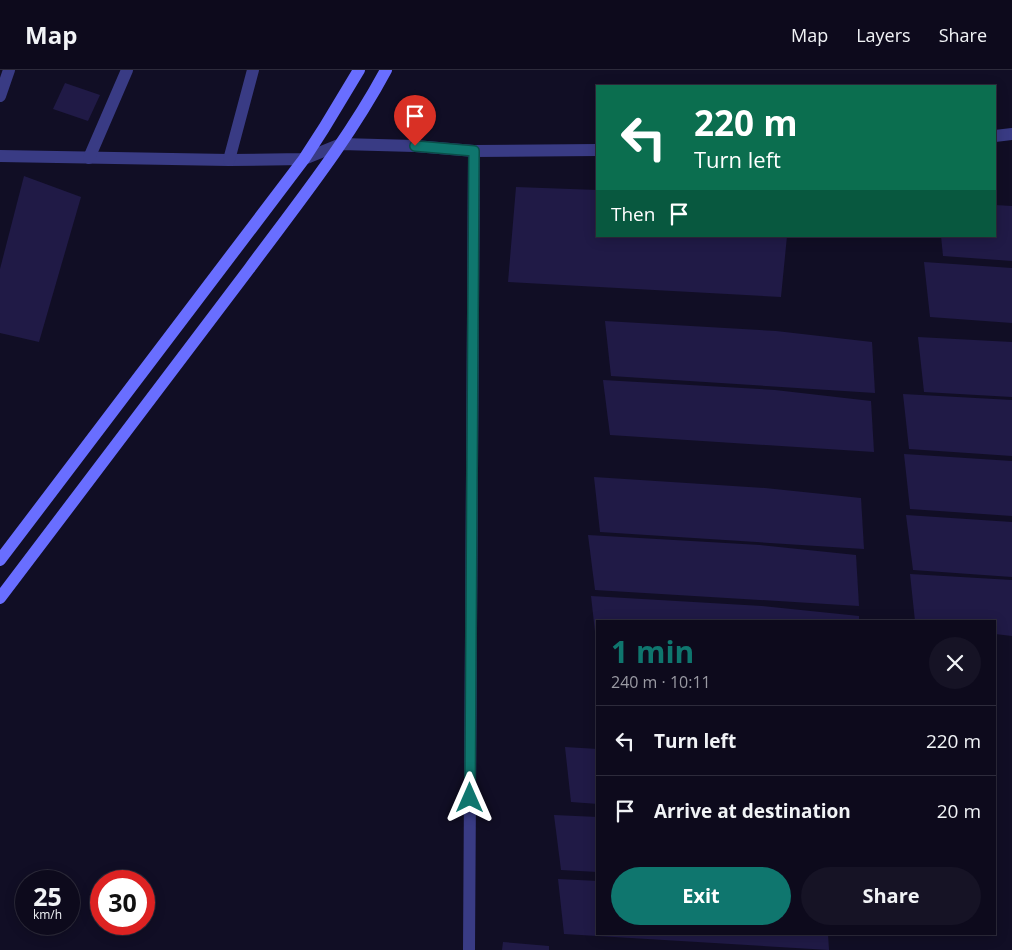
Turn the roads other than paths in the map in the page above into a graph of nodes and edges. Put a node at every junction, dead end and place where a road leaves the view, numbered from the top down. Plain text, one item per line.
1 (9, 70) edge
2 (127, 70) edge
3 (253, 70) edge
4 (359, 70) edge
5 (386, 70) edge
6 (0, 96) edge
7 (1012, 134) edge
8 (996, 136) edge
9 (341, 144) junction
10 (596, 150) edge
11 (474, 151) junction
12 (0, 156) edge
13 (89, 158) junction
14 (304, 159) junction
15 (229, 160) junction
16 (0, 560) edge
17 (0, 598) edge
18 (469, 950) edge

1 - 6 street
2 - 13 street
3 - 15 street
4 - 14 main road
5 - 9 main road
7 - 8 street
9 - 11 street
9 - 14 street
9 - 17 main road
10 - 11 street
11 - 18 street
12 - 13 street
13 - 15 street
14 - 15 street
14 - 16 main road

